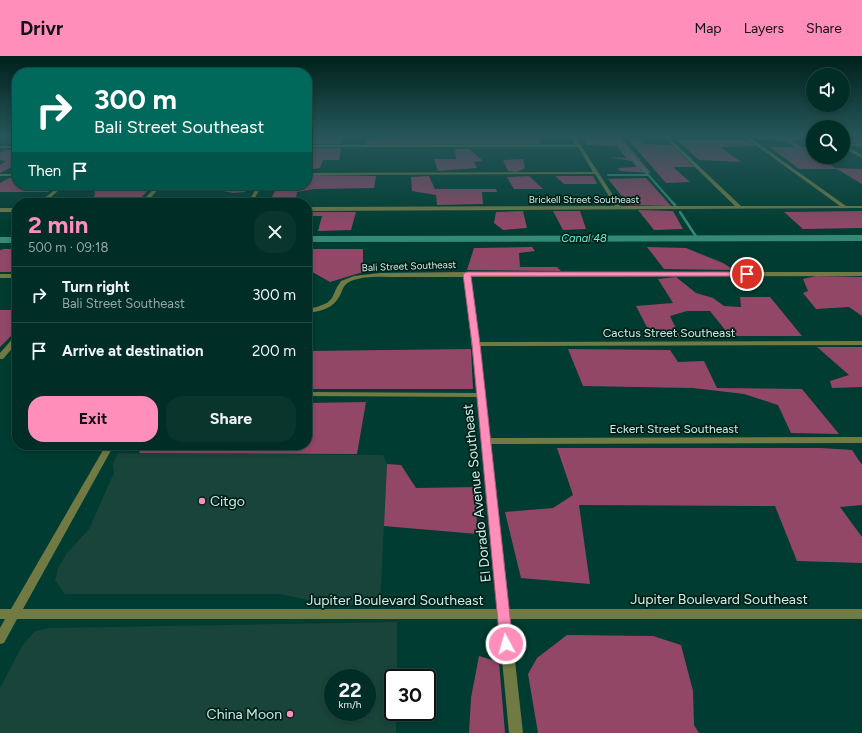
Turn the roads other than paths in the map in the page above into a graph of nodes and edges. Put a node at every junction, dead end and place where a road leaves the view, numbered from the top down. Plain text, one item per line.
1 (593, 167) edge
2 (697, 167) edge
3 (789, 167) edge
4 (597, 173) junction
5 (312, 174) edge
6 (0, 175) edge
7 (12, 175) edge
8 (57, 190) edge
9 (155, 190) edge
10 (47, 198) edge
11 (148, 198) edge
12 (845, 207) junction
13 (862, 207) edge
14 (619, 208) junction
15 (740, 208) junction
16 (312, 209) edge
17 (0, 210) edge
18 (12, 210) edge
19 (467, 274) junction
20 (862, 274) edge
21 (0, 276) edge
22 (12, 276) edge
23 (312, 310) edge
24 (862, 343) edge
25 (12, 344) edge
26 (476, 344) junction
27 (0, 357) edge
28 (312, 394) edge
29 (481, 395) junction
30 (862, 440) edge
31 (485, 441) junction
32 (107, 450) edge
33 (0, 614) edge
34 (15, 614) junction
35 (862, 614) edge
36 (503, 615) junction
37 (0, 639) edge
38 (516, 733) edge

1 - 4 street
2 - 15 street
3 - 12 street
4 - 5 street
4 - 14 street
6 - 7 street
8 - 10 street
9 - 11 street
12 - 13 street, Brickell Street Southeast
12 - 15 street, Brickell Street Southeast
14 - 15 street, Brickell Street Southeast
14 - 16 street, Brickell Street Southeast
17 - 18 street
19 - 20 street, Bali Street Southeast
19 - 23 street, Bali Street Southeast
19 - 26 street, El Dorado Avenue Southeast
21 - 22 street
24 - 26 street, Cactus Street Southeast
25 - 27 street
26 - 29 street, El Dorado Avenue Southeast
28 - 29 street
29 - 31 street, El Dorado Avenue Southeast
30 - 31 street, Eckert Street Southeast
31 - 36 street, El Dorado Avenue Southeast
32 - 34 street
33 - 34 street, Jupiter Boulevard Southeast
34 - 36 street, Jupiter Boulevard Southeast
34 - 37 street
35 - 36 street, Jupiter Boulevard Southeast
36 - 38 street, El Dorado Avenue Southeast

